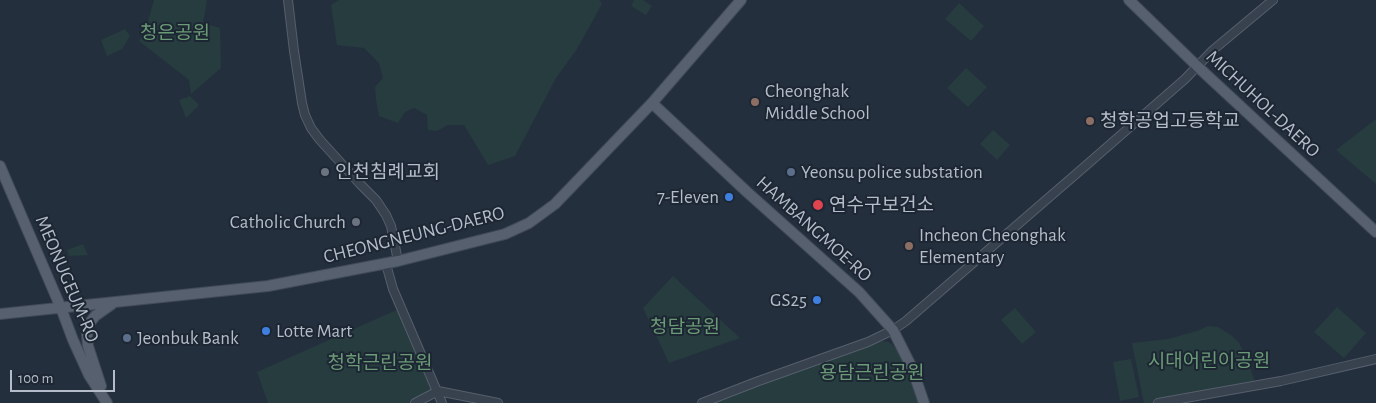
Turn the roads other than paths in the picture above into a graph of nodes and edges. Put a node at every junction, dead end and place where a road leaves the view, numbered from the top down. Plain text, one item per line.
1 (288, 0) edge
2 (741, 0) edge
3 (1129, 0) edge
4 (1273, 0) edge
5 (1197, 66) junction
6 (652, 103) junction
7 (0, 166) edge
8 (1376, 232) edge
9 (398, 261) junction
10 (386, 264) junction
11 (115, 302) junction
12 (61, 308) junction
13 (0, 314) edge
14 (893, 330) junction
15 (1376, 359) edge
16 (438, 391) junction
17 (106, 402) edge
18 (415, 403) edge
19 (442, 403) edge
20 (498, 403) edge
21 (702, 403) edge
22 (924, 403) edge
23 (1158, 403) edge

1 - 9 street
2 - 6 main road, CHEONGNEUNG-DAERO
3 - 5 main road, MICHUHOL-DAERO
4 - 5 street
5 - 8 main road, MICHUHOL-DAERO
5 - 14 street
6 - 9 main road, CHEONGNEUNG-DAERO
6 - 14 main road, HAMBANGMOE-RO
7 - 12 main road, MEONUGEUM-RO
9 - 10 main road, CHEONGNEUNG-DAERO
10 - 11 main road, CHEONGNEUNG-DAERO
10 - 16 street
11 - 12 main road, CHEONGNEUNG-DAERO
11 - 17 main road
12 - 13 main road, CHEONGNEUNG-DAERO
12 - 17 main road, MEONUGEUM-RO
14 - 21 street
14 - 22 main road, HAMBANGMOE-RO
15 - 23 street
16 - 18 street
16 - 19 street
16 - 20 street

